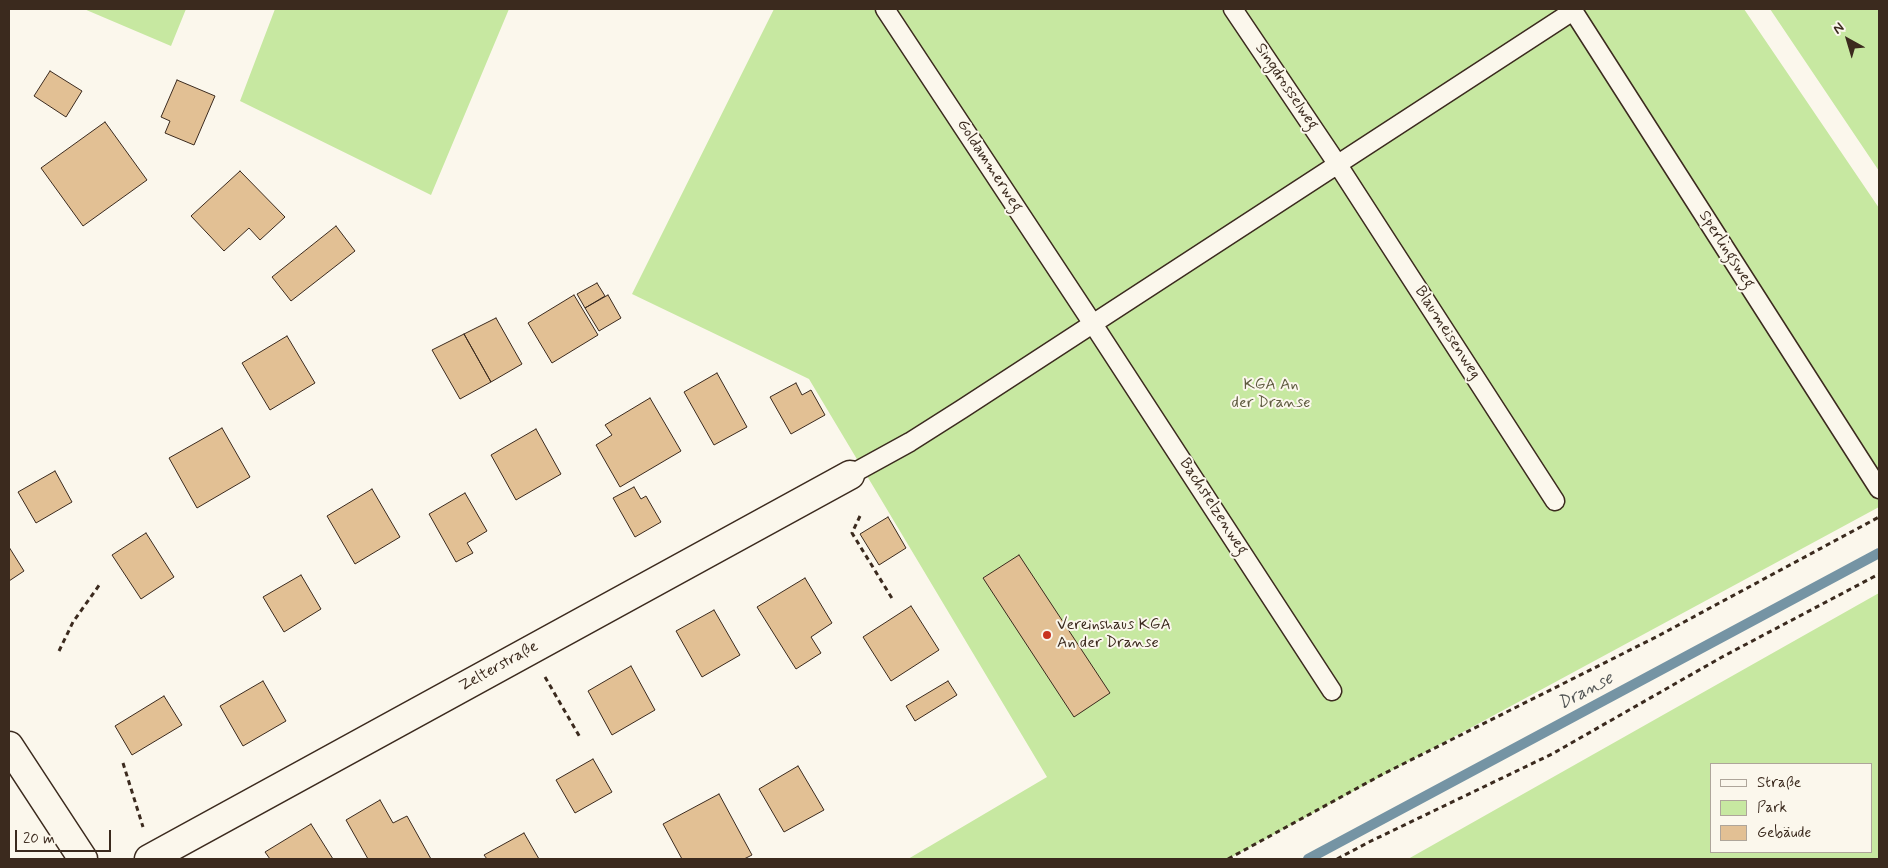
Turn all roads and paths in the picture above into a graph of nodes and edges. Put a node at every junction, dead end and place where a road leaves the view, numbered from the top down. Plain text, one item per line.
1 (885, 9) edge
2 (1233, 9) edge
3 (1573, 10) edge
4 (1338, 165) junction
5 (1093, 324) junction
6 (850, 476) joint
7 (1879, 490) edge
8 (1554, 501) dead end
9 (860, 516) dead end
10 (1879, 517) edge
11 (1879, 574) edge
12 (100, 584) dead end
13 (893, 600) dead end
14 (59, 651) dead end
15 (530, 651) junction
16 (1332, 691) dead end
17 (581, 739) dead end
18 (9, 746) edge
19 (123, 763) dead end
20 (154, 857) edge
21 (83, 859) edge
22 (1228, 859) edge
23 (1337, 859) edge

1 - 5 lane, Goldammerweg
2 - 4 lane, Singdrosselweg
3 - 4 lane
3 - 7 lane, Sperlingsweg
4 - 5 lane
4 - 8 lane, Blaumeisenweg
5 - 6 lane
5 - 16 lane, Bachstelzenweg
6 - 15 street, Zelterstraße
9 - 13 path
10 - 22 path
11 - 23 path
12 - 14 path
15 - 17 path
15 - 20 street, Zelterstraße
18 - 21 street
19 - 20 path

